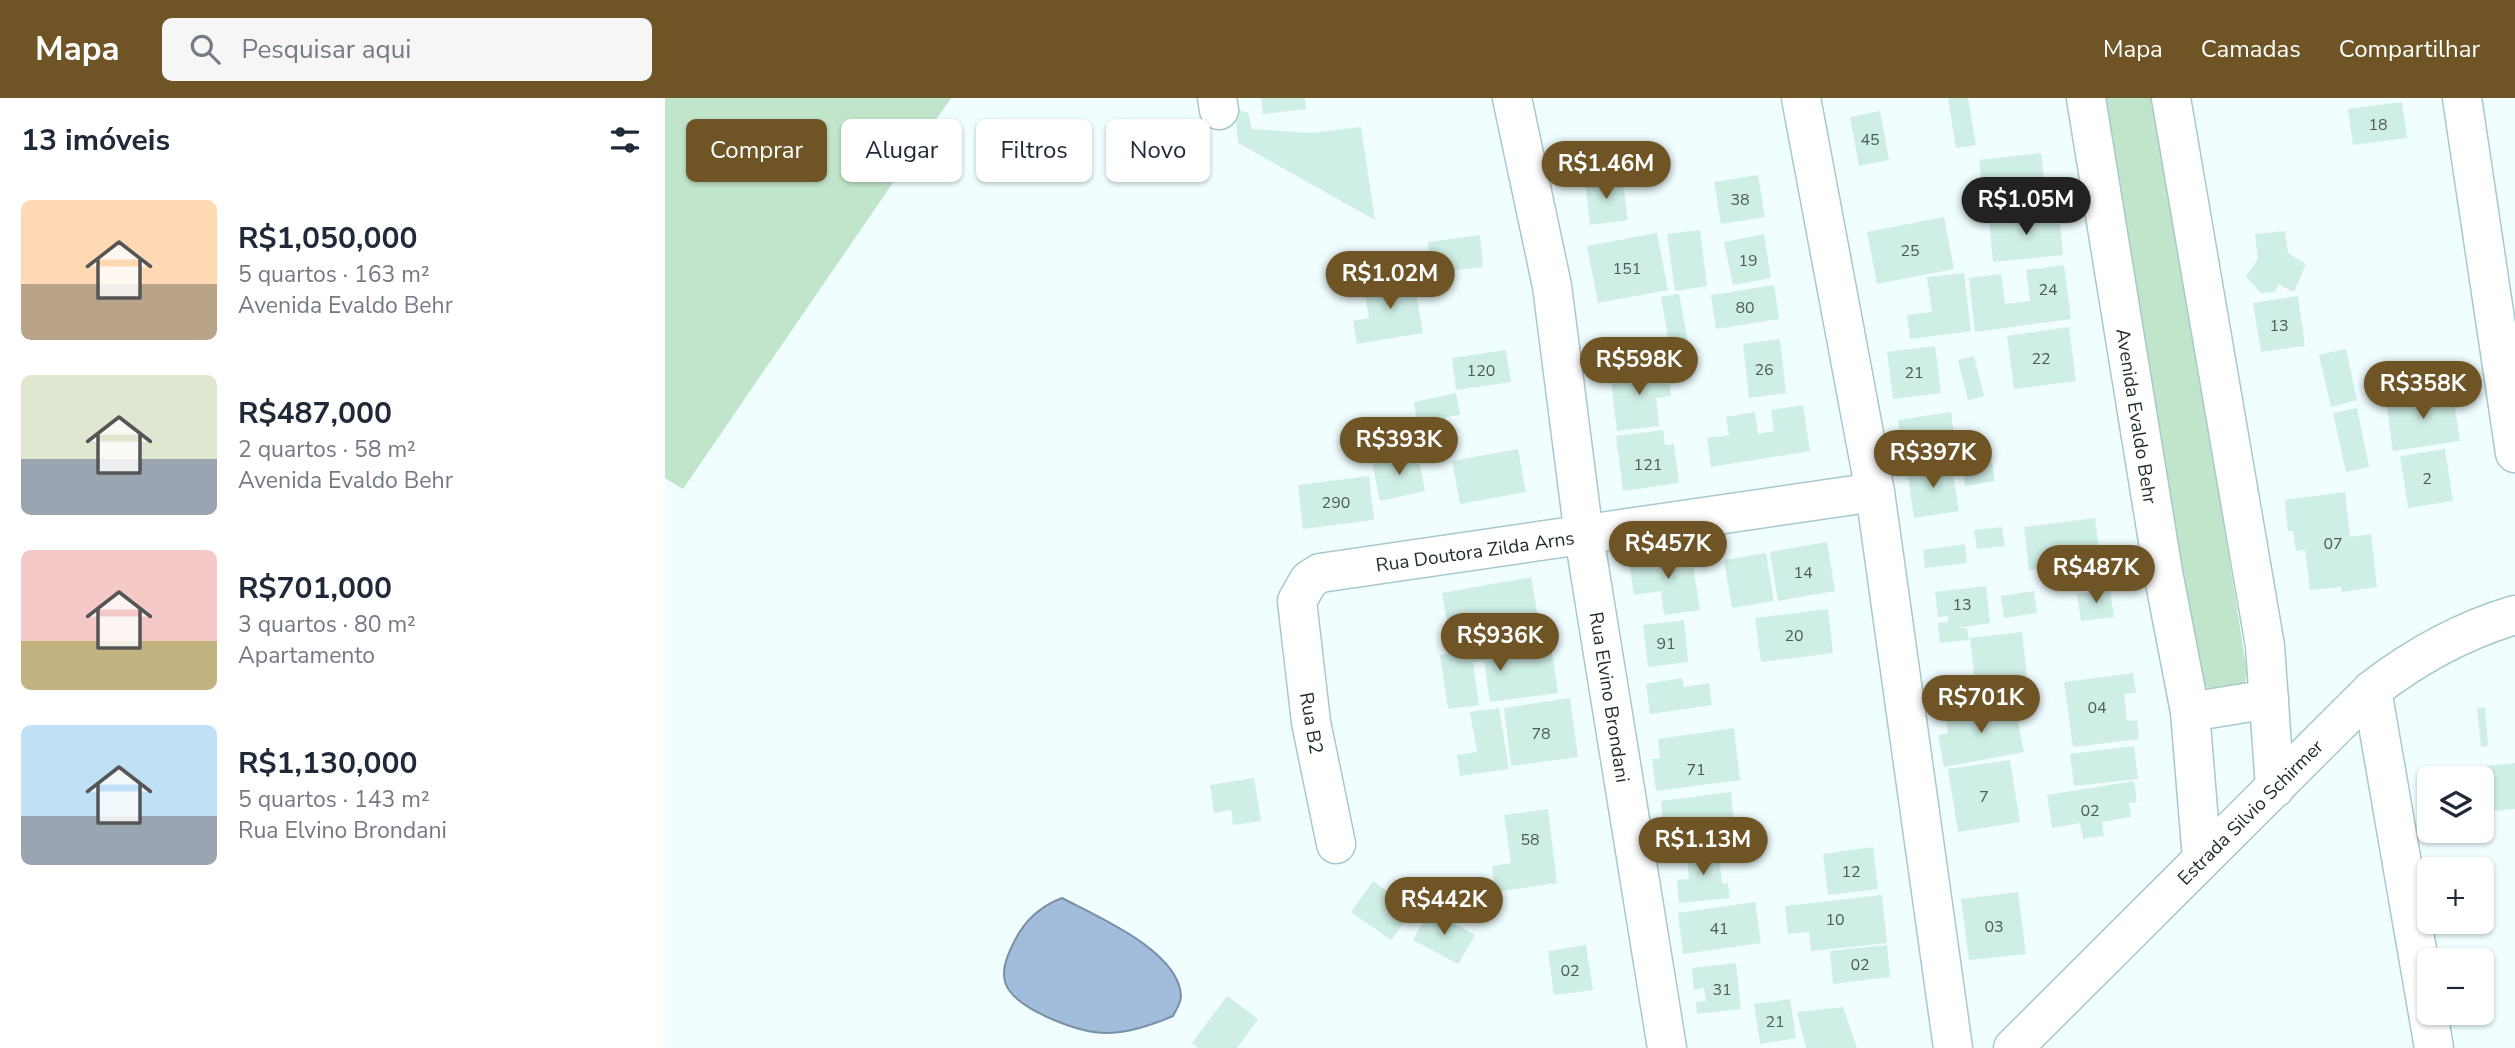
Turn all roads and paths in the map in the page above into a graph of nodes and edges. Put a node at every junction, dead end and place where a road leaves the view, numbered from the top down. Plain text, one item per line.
1 (1512, 98) edge
2 (1801, 98) edge
3 (2086, 98) edge
4 (2171, 98) edge
5 (2462, 98) edge
6 (2515, 453) edge
7 (1875, 492) junction
8 (1584, 536) junction
9 (1297, 601) joint
10 (2515, 615) edge
11 (2372, 690) junction
12 (2269, 699) junction
13 (2190, 712) junction
14 (2275, 788) junction
15 (1336, 844) dead end
16 (2203, 859) junction
17 (1667, 1048) edge
18 (1953, 1048) edge
19 (2013, 1048) edge
20 (2434, 1048) edge

1 - 8 street, Rua Elvino Brondani
2 - 7 street
3 - 13 street, Avenida Evaldo Behr
4 - 12 street
5 - 6 street
7 - 8 street, Rua Doutora Zilda Arns
7 - 18 street
8 - 9 street, Rua Doutora Zilda Arns
8 - 17 street, Rua Elvino Brondani
9 - 15 street, Rua B2
10 - 11 street, Estrada Silvio Schirmer
11 - 14 street, Estrada Silvio Schirmer
11 - 20 street
12 - 13 street
12 - 14 street
13 - 16 street, Avenida Evaldo Behr
14 - 16 street, Estrada Silvio Schirmer
16 - 19 street, Estrada Silvio Schirmer

